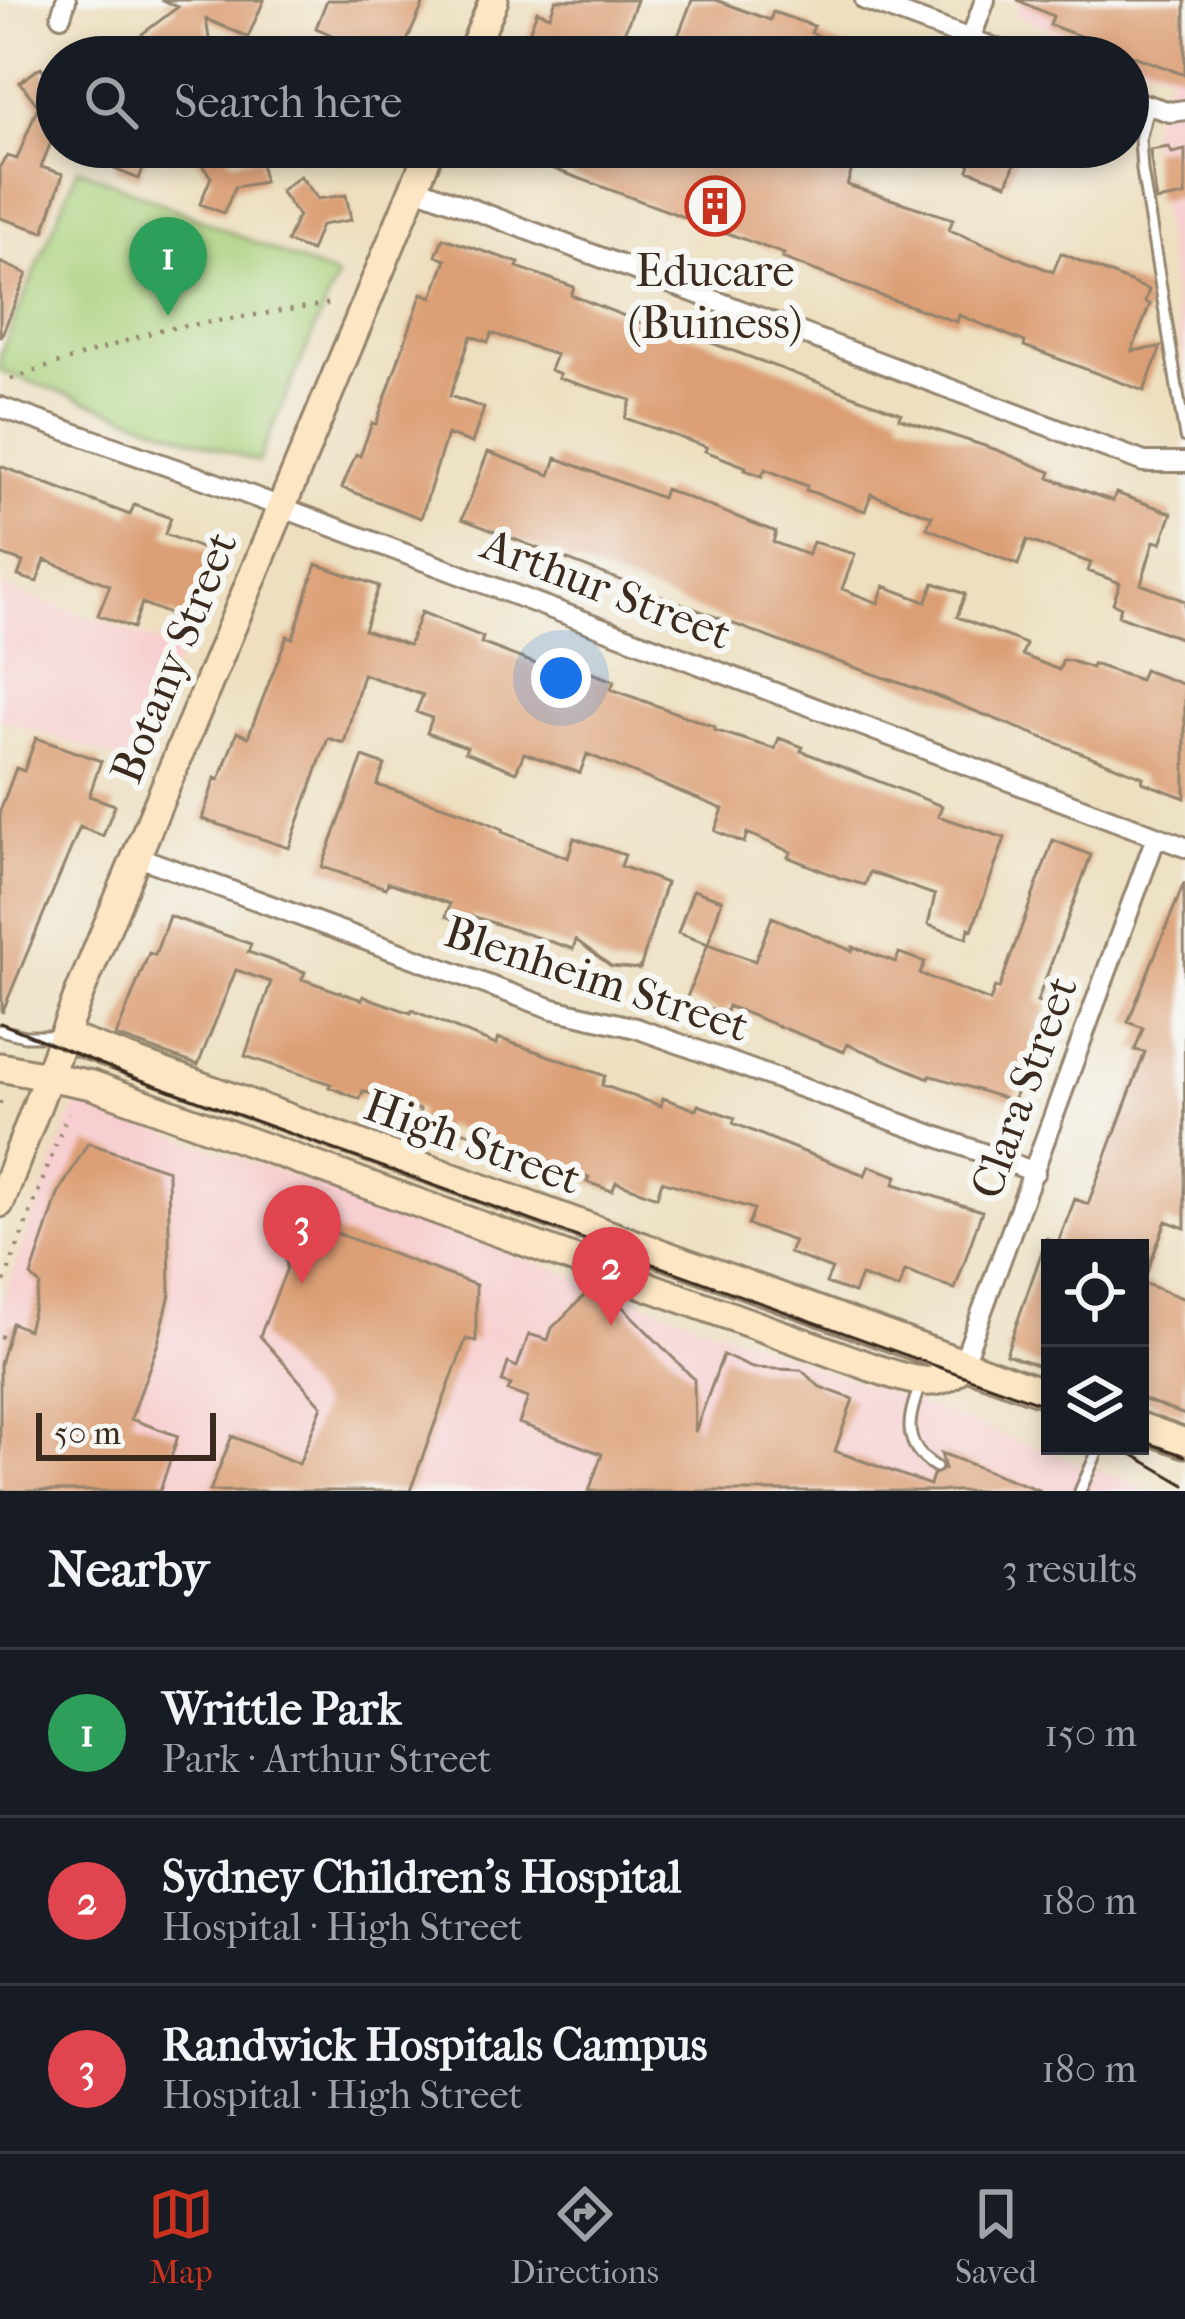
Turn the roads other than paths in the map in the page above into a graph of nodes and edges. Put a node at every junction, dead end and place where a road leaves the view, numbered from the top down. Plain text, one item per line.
1 (494, 0) edge
2 (865, 0) edge
3 (985, 0) edge
4 (479, 36) edge
5 (965, 36) edge
6 (972, 36) edge
7 (1149, 107) edge
8 (1185, 110) edge
9 (422, 168) edge
10 (1142, 168) edge
11 (414, 188) junction
12 (0, 407) edge
13 (1185, 437) edge
14 (1185, 462) edge
15 (280, 507) junction
16 (1156, 837) junction
17 (1185, 847) edge
18 (136, 856) junction
19 (0, 1030) edge
20 (63, 1036) junction
21 (0, 1067) edge
22 (47, 1077) junction
23 (1035, 1172) junction
24 (0, 1203) edge
25 (963, 1363) junction
26 (921, 1381) junction
27 (1041, 1392) edge
28 (1149, 1430) edge
29 (1185, 1443) edge
30 (1096, 1455) edge
31 (936, 1467) dead end
32 (1081, 1491) edge

1 - 4 street
2 - 5 street
3 - 6 street
7 - 8 street
9 - 11 street, Botany Street
10 - 13 lane
11 - 14 street
11 - 15 street, Botany Street
12 - 15 street, Arthur Street
15 - 16 street, Arthur Street
15 - 18 street, Botany Street
16 - 17 street, Arthur Street
16 - 23 street, Clara Street
18 - 20 street, Botany Street
18 - 23 street, Blenheim Street
19 - 20 lane, High Street
20 - 22 street, Botany Street
20 - 25 street, High Street
21 - 22 street, High Street
22 - 24 street, Botany Street
22 - 26 street, High Street
23 - 25 street, Clara Street
25 - 26 street
25 - 27 street, High Street
26 - 31 lane
28 - 29 street
30 - 32 lane

